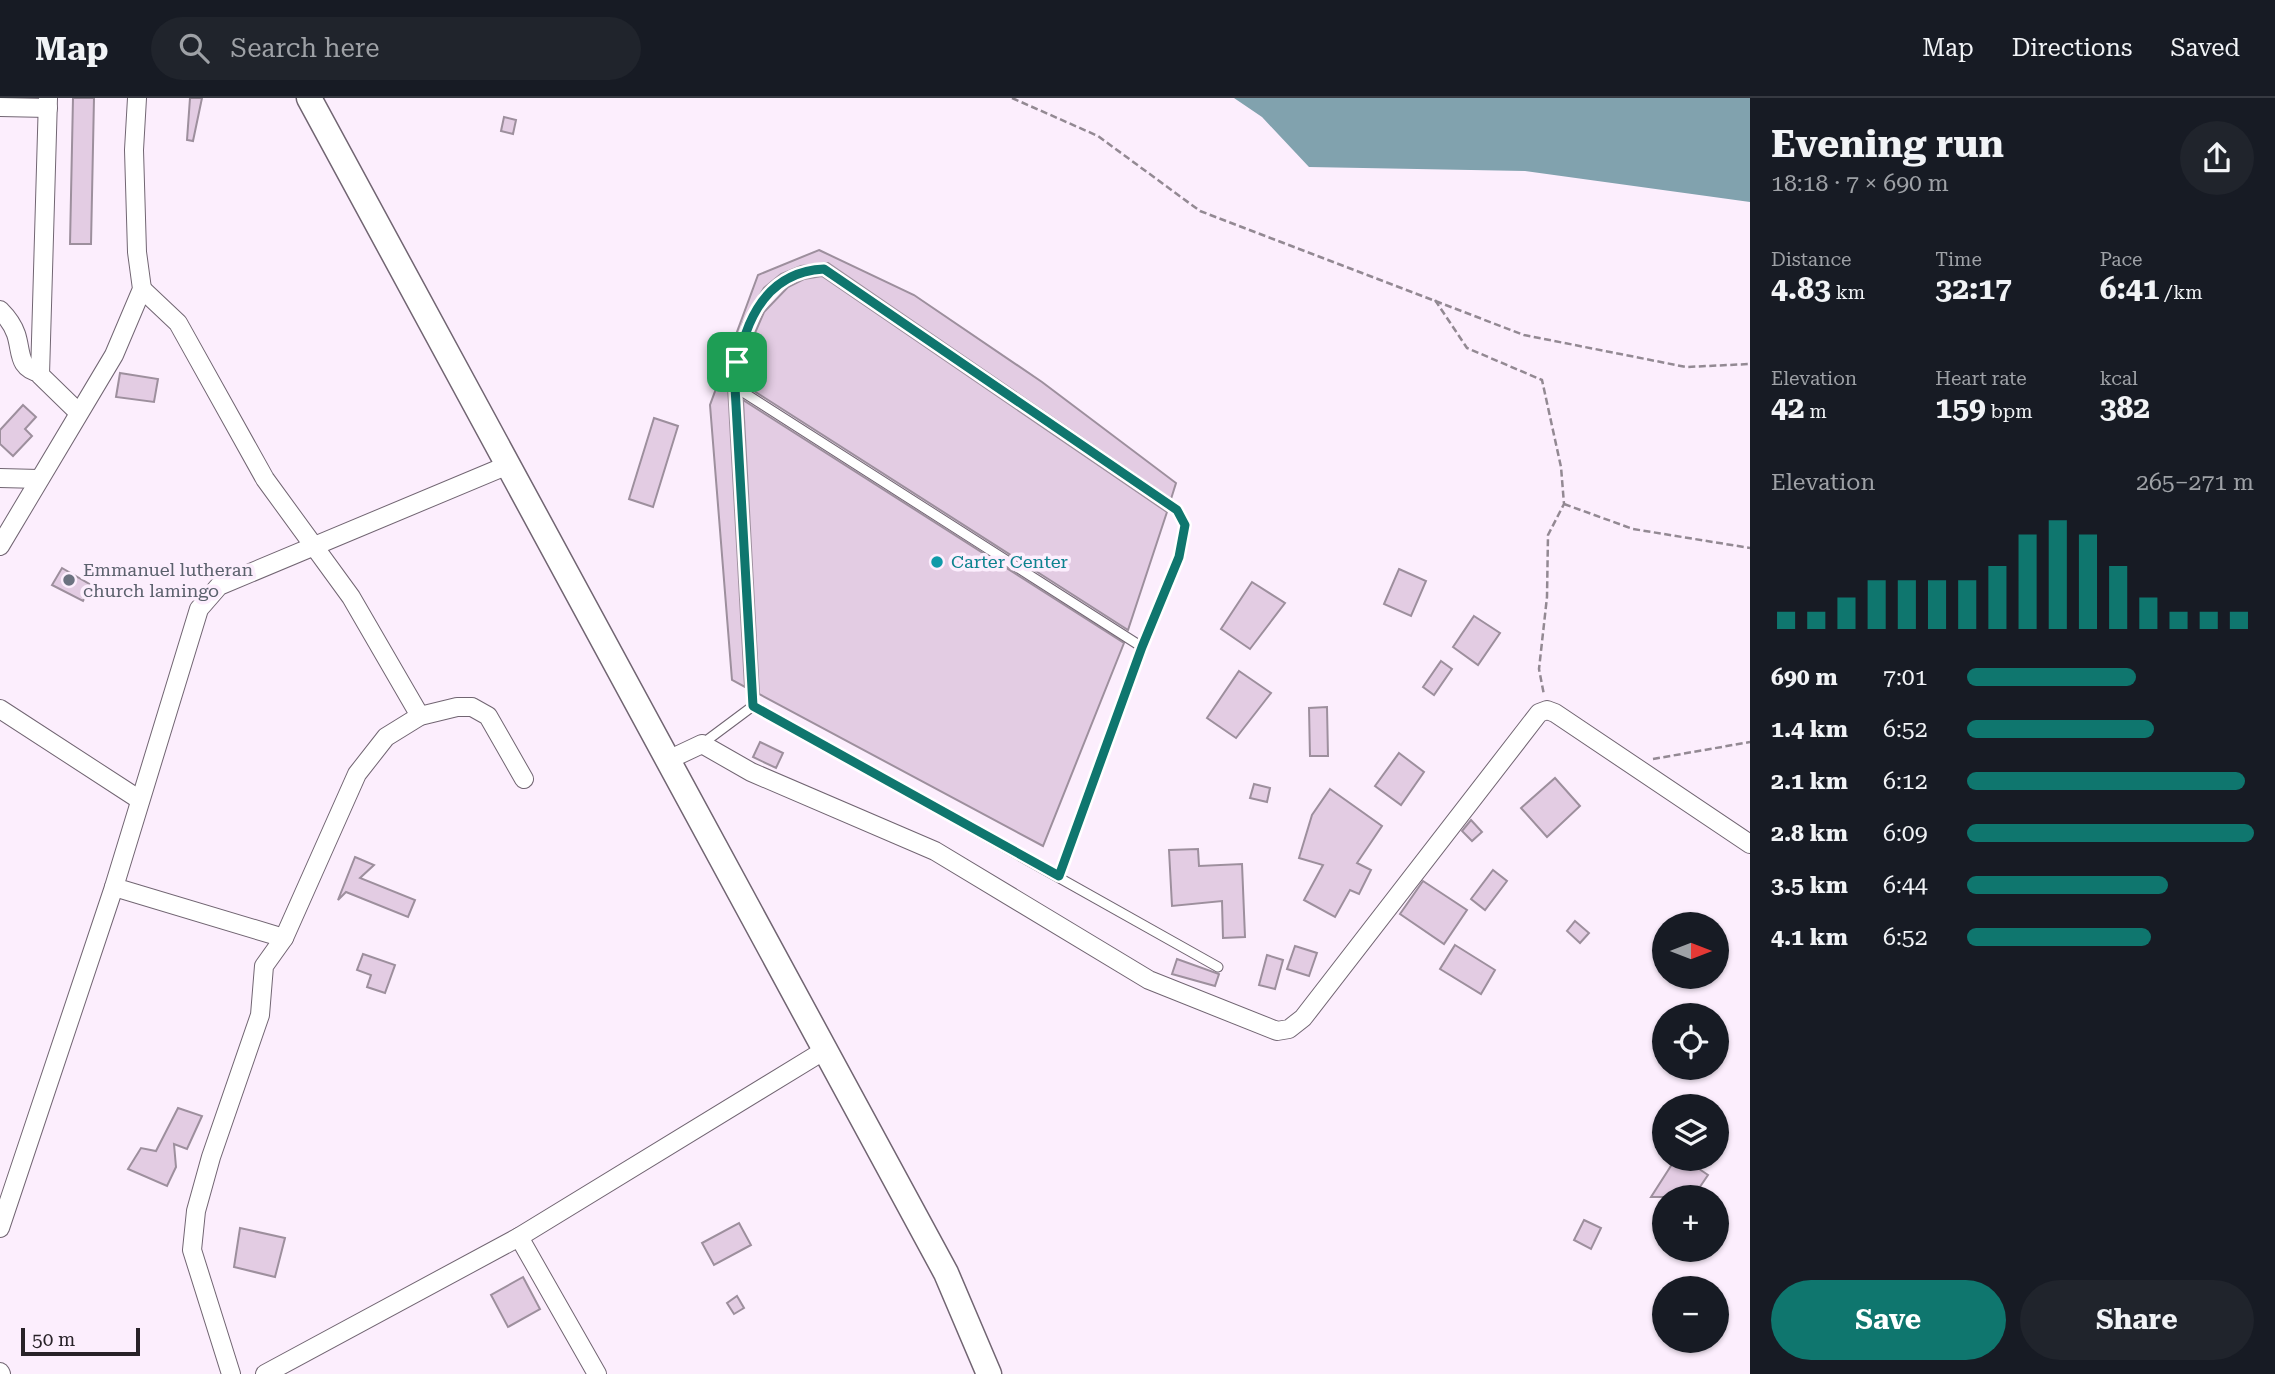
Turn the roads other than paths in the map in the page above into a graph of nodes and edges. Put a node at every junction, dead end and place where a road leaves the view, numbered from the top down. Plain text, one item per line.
1 (137, 98) edge
2 (309, 98) edge
3 (48, 103) edge
4 (0, 107) edge
5 (142, 289) junction
6 (0, 310) edge
7 (40, 373) junction
8 (735, 387) junction
9 (78, 412) junction
10 (508, 465) junction
11 (0, 478) edge
12 (39, 479) junction
13 (0, 546) edge
14 (315, 547) junction
15 (1142, 647) junction
16 (753, 706) junction
17 (0, 709) edge
18 (420, 716) junction
19 (702, 744) junction
20 (668, 760) junction
21 (524, 779) dead end
22 (140, 800) junction
23 (1750, 844) edge
24 (1059, 876) junction
25 (114, 887) junction
26 (284, 938) junction
27 (1217, 967) dead end
28 (825, 1050) junction
29 (0, 1228) edge
30 (519, 1237) junction
31 (231, 1374) edge
32 (265, 1374) edge
33 (597, 1374) edge
34 (989, 1374) edge

1 - 5 street
2 - 10 main road
3 - 4 street
3 - 7 street
5 - 9 street
5 - 14 street
6 - 7 street
7 - 9 street
8 - 15 lane
8 - 15 lane
8 - 16 lane
9 - 12 street
10 - 14 street
10 - 20 main road
11 - 12 street
12 - 13 street
14 - 18 street
14 - 22 street
15 - 24 lane
16 - 19 lane
16 - 24 lane
17 - 22 street
18 - 21 street
18 - 26 street
19 - 20 street
19 - 23 street
20 - 28 main road
22 - 25 street
24 - 27 lane
25 - 26 street
25 - 29 street
26 - 31 street
28 - 30 street
28 - 34 main road
30 - 32 street
30 - 33 street

